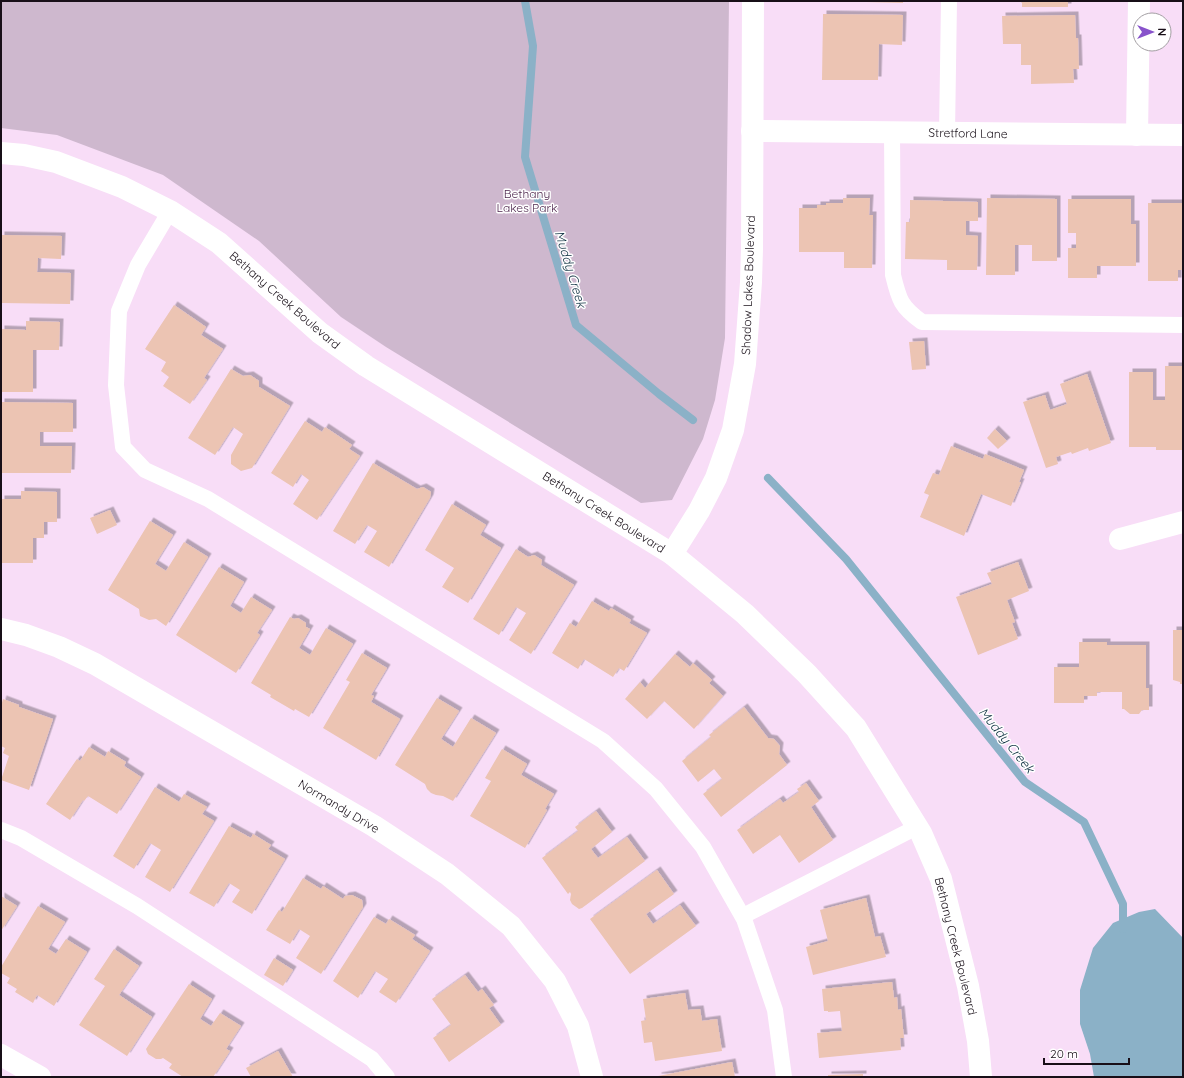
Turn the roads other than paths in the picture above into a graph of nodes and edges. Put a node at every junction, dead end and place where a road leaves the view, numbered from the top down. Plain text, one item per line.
1 (753, 1) edge
2 (949, 1) edge
3 (1139, 1) edge
4 (752, 131) junction
5 (892, 132) junction
6 (948, 133) junction
7 (1137, 135) junction
8 (1183, 135) edge
9 (1, 153) edge
10 (170, 211) junction
11 (1183, 325) edge
12 (1183, 522) edge
13 (1120, 539) dead end
14 (672, 554) junction
15 (1, 629) edge
16 (917, 827) junction
17 (1, 830) edge
18 (743, 916) junction
19 (2, 1059) edge
20 (40, 1077) edge
21 (387, 1077) edge
22 (592, 1077) edge
23 (784, 1077) edge
24 (981, 1077) edge

1 - 4 street, Shadow Lakes Boulevard
2 - 6 lane
3 - 7 street
4 - 5 street, Stretford Lane
4 - 14 street, Shadow Lakes Boulevard
5 - 6 street, Stretford Lane
5 - 11 lane
6 - 7 street, Stretford Lane
7 - 8 street, Stretford Lane
9 - 10 street, Bethany Creek Boulevard
10 - 14 street, Bethany Creek Boulevard
10 - 18 lane
12 - 13 street
14 - 16 street, Bethany Creek Boulevard
15 - 22 street, Normandy Drive
16 - 18 lane
16 - 24 street, Bethany Creek Boulevard
17 - 21 lane
18 - 23 lane
19 - 20 street

